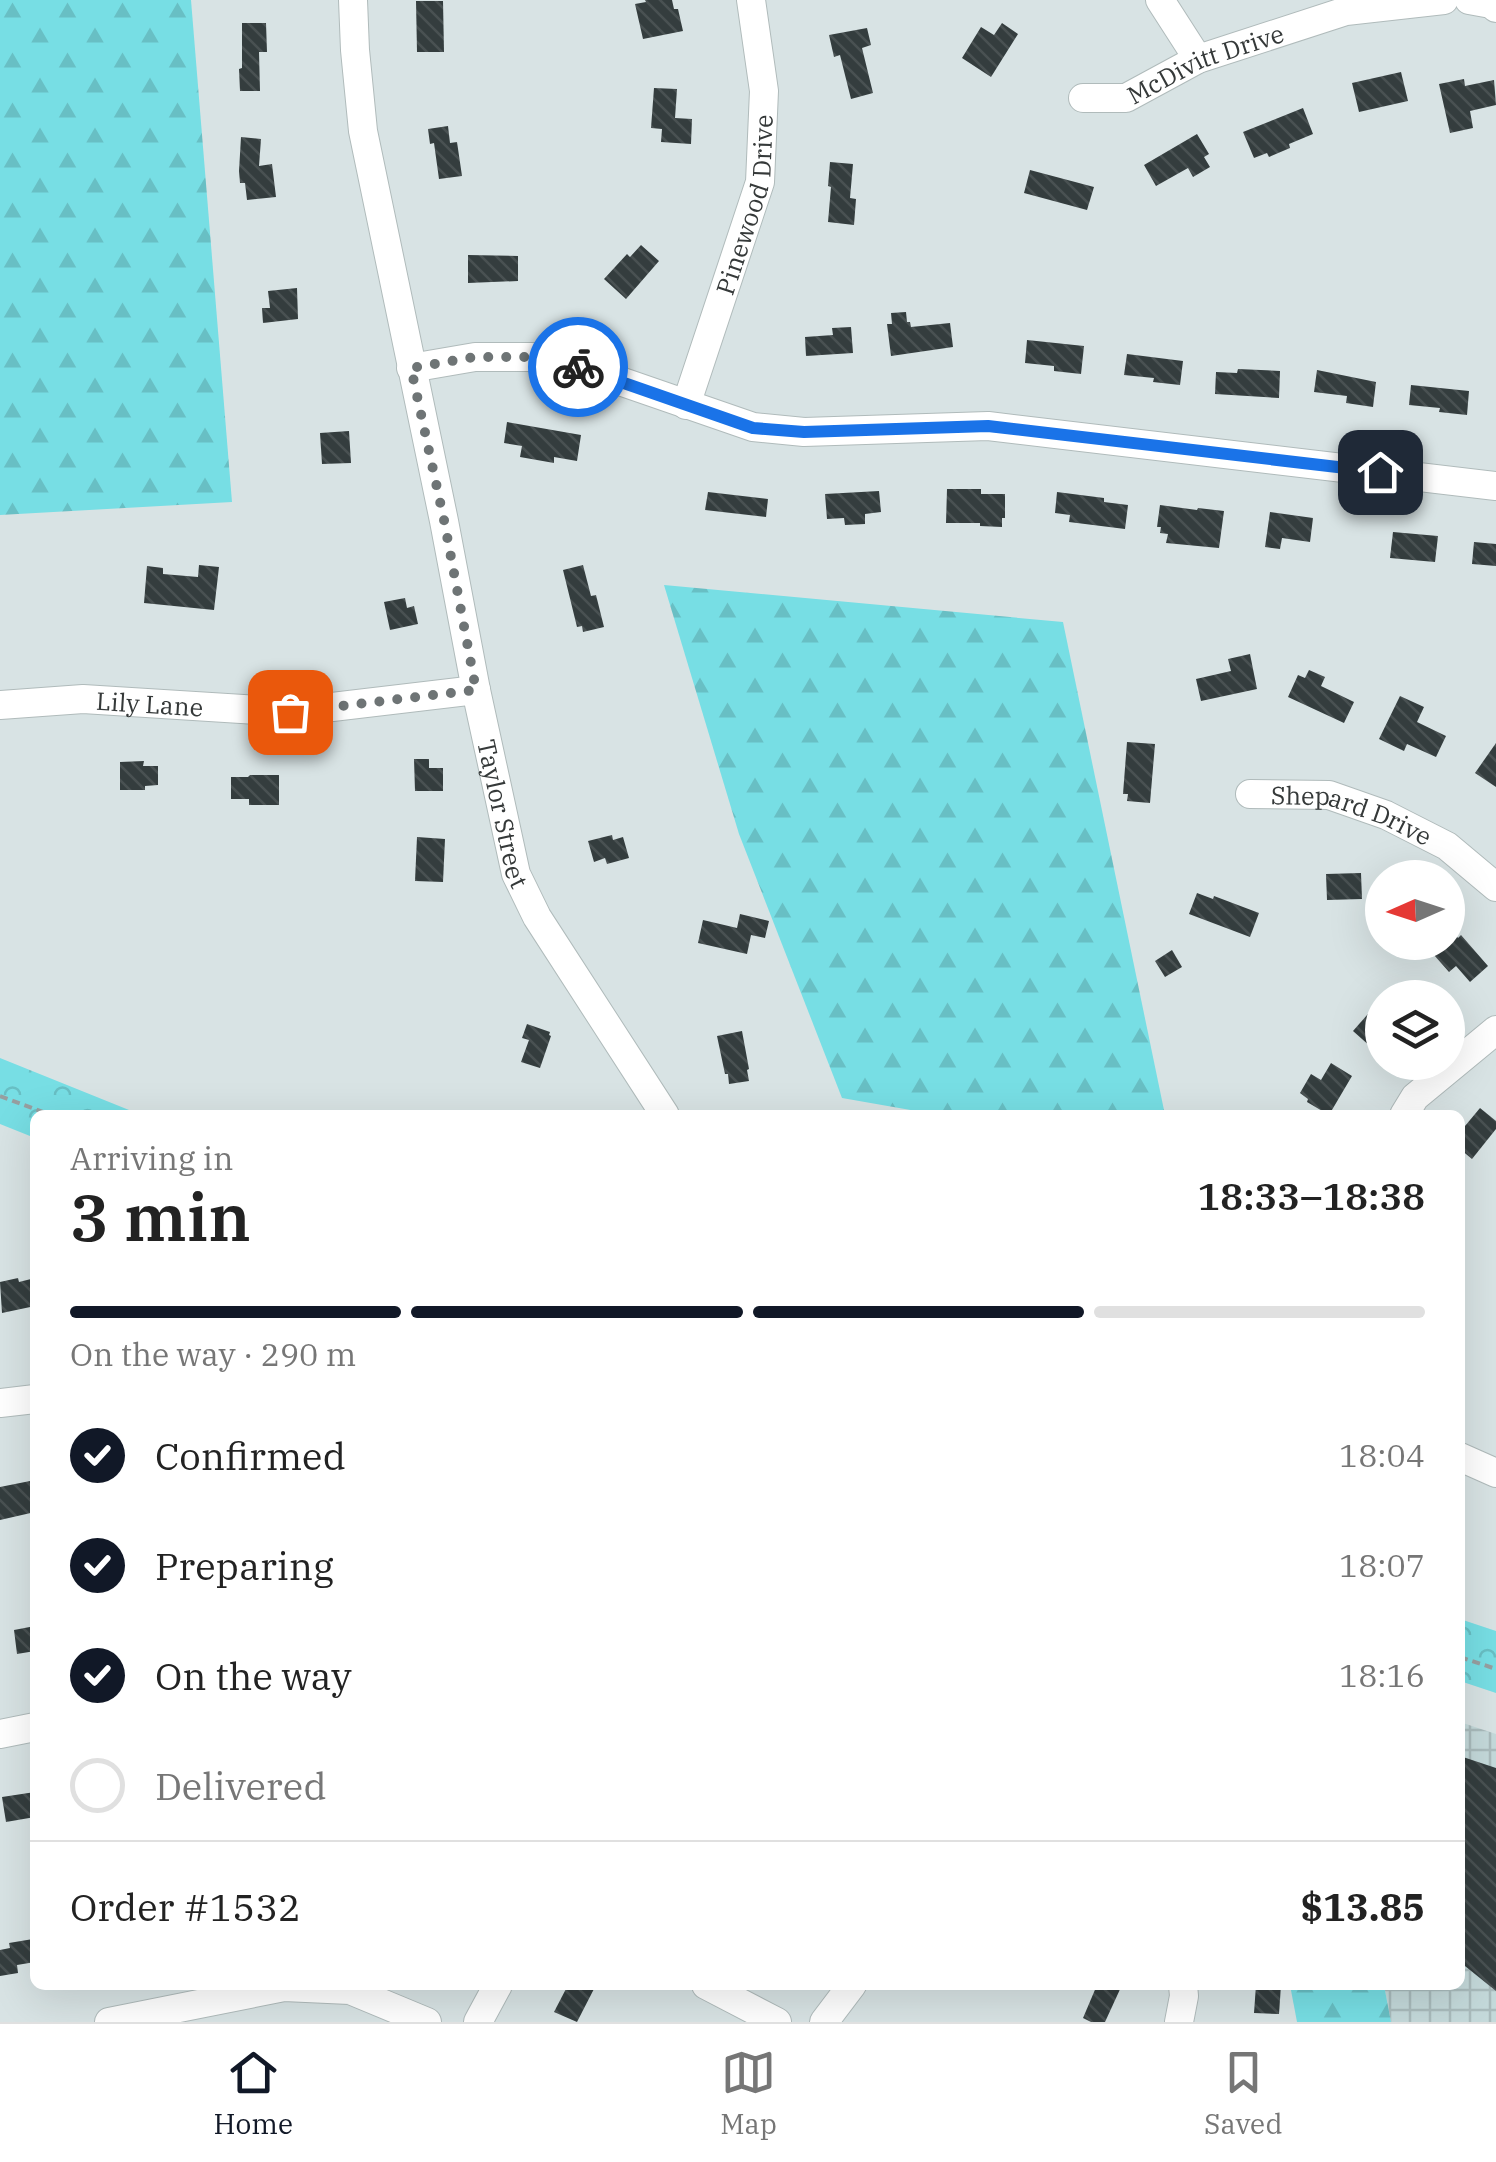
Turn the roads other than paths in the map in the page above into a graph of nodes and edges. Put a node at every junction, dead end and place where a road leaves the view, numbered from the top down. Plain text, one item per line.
1 (353, 0) edge
2 (751, 0) edge
3 (1160, 0) edge
4 (1444, 0) edge
5 (1470, 0) edge
6 (1496, 8) edge
7 (1198, 59) junction
8 (1083, 98) dead end
9 (411, 368) junction
10 (686, 405) junction
11 (1496, 486) edge
12 (476, 690) junction
13 (0, 705) edge
14 (1250, 794) dead end
15 (1496, 886) edge
16 (1496, 1030) edge
17 (662, 1110) edge
18 (1407, 1110) edge
19 (30, 1400) edge
20 (0, 1403) edge
21 (1465, 1459) edge
22 (1496, 1473) edge
23 (30, 1728) edge
24 (0, 1734) edge
25 (269, 1990) edge
26 (350, 1990) edge
27 (495, 1990) edge
28 (716, 1990) edge
29 (848, 1990) edge
30 (1183, 1990) edge
31 (110, 2022) edge
32 (427, 2022) edge
33 (478, 2022) edge
34 (777, 2022) edge
35 (824, 2022) edge
36 (1179, 2022) edge

1 - 9 street, Taylor Street
2 - 10 street, Pinewood Drive
3 - 7 street
4 - 7 street, McDivitt Drive
5 - 6 street
7 - 8 street, McDivitt Drive
9 - 10 street
9 - 12 street, Taylor Street
10 - 11 street
12 - 13 street, Lily Lane
12 - 17 street, Taylor Street
14 - 15 street, Shepard Drive
16 - 18 street
19 - 20 street
21 - 22 street
23 - 24 street
25 - 31 street
26 - 32 street
27 - 33 street
28 - 34 street
29 - 35 street
30 - 36 street

